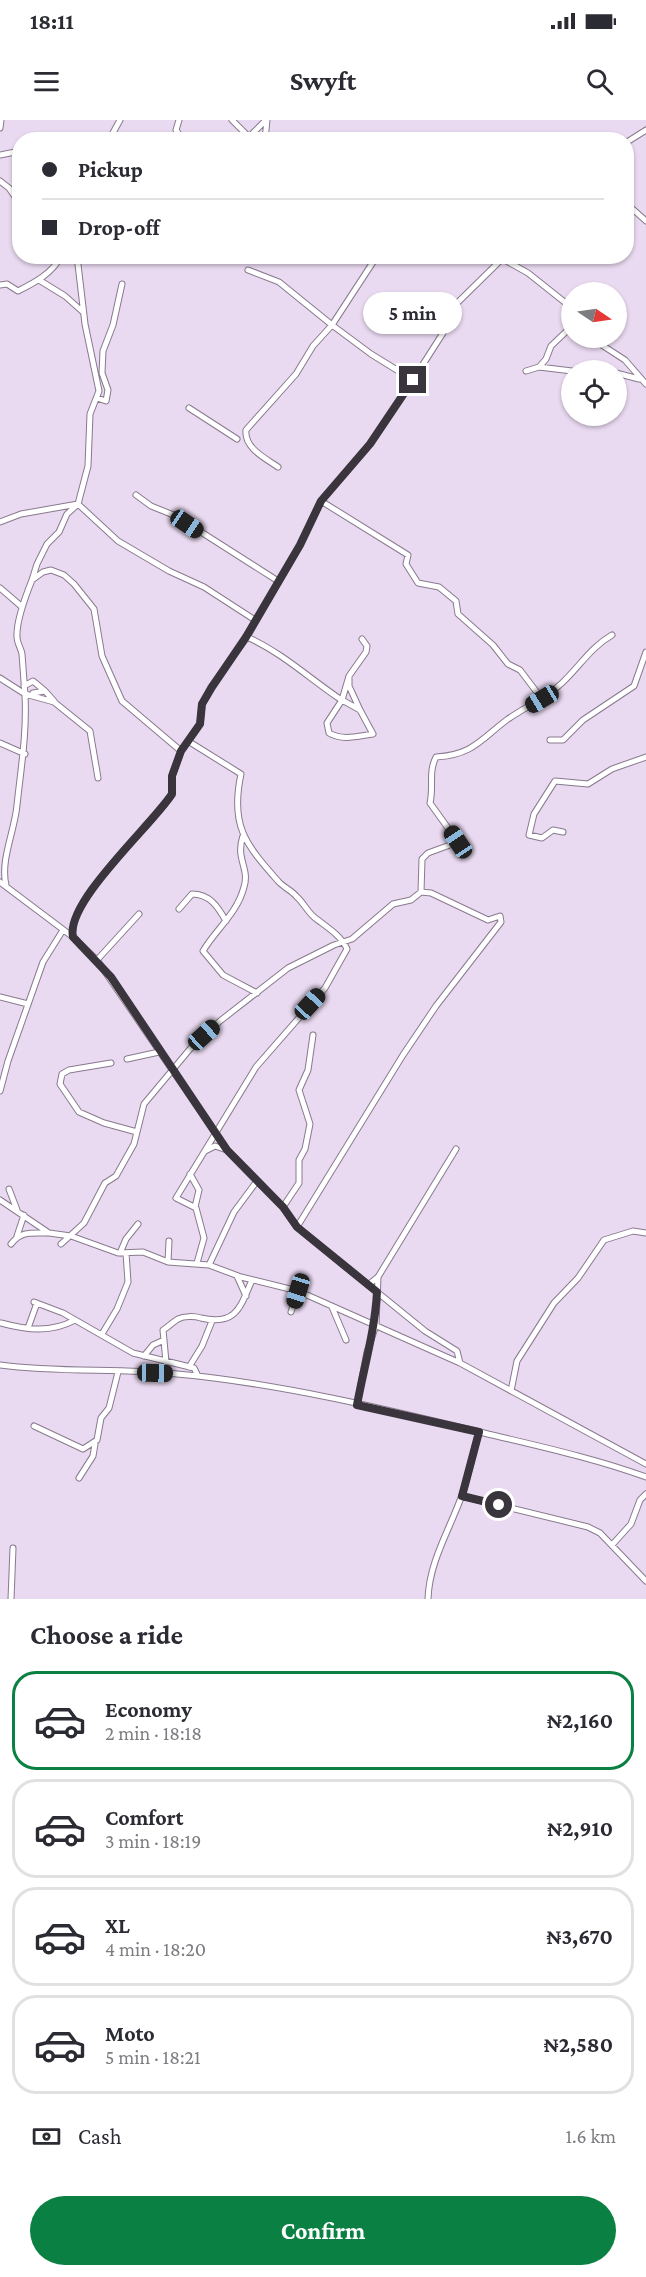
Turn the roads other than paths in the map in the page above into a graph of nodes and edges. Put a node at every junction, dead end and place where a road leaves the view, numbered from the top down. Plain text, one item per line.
1 (1, 120) edge
2 (179, 120) edge
3 (232, 120) edge
4 (266, 120) edge
5 (0, 128) edge
6 (177, 131) edge
7 (244, 132) edge
8 (255, 132) edge
9 (0, 181) edge
10 (12, 192) edge
11 (634, 211) edge
12 (646, 220) edge
13 (58, 264) edge
14 (78, 264) edge
15 (372, 264) edge
16 (498, 264) edge
17 (514, 264) edge
18 (248, 270) dead end
19 (39, 280) junction
20 (122, 284) dead end
21 (0, 285) edge
22 (561, 299) edge
23 (405, 300) dead end
24 (84, 312) junction
25 (437, 313) junction
26 (447, 313) junction
27 (445, 321) junction
28 (332, 325) junction
29 (561, 336) edge
30 (606, 348) edge
31 (539, 367) junction
32 (561, 370) edge
33 (526, 371) dead end
34 (627, 377) edge
35 (413, 380) junction
36 (643, 382) edge
37 (97, 398) junction
38 (189, 408) dead end
39 (246, 432) junction
40 (237, 439) junction
41 (251, 446) junction
42 (278, 467) dead end
43 (136, 495) dead end
44 (321, 501) junction
45 (78, 504) junction
46 (0, 522) edge
47 (32, 580) junction
48 (278, 581) junction
49 (0, 588) edge
50 (21, 606) junction
51 (255, 620) junction
52 (612, 635) dead end
53 (246, 637) junction
54 (363, 639) dead end
55 (646, 652) edge
56 (348, 676) junction
57 (0, 678) edge
58 (24, 687) junction
59 (45, 691) junction
60 (25, 694) junction
61 (542, 699) junction
62 (342, 700) junction
63 (54, 702) junction
64 (360, 710) junction
65 (550, 740) dead end
66 (188, 741) junction
67 (0, 743) edge
68 (181, 751) junction
69 (25, 754) junction
70 (646, 757) edge
71 (98, 778) dead end
72 (563, 832) dead end
73 (243, 836) junction
74 (3, 883) edge
75 (421, 892) junction
76 (179, 909) dead end
77 (139, 914) dead end
78 (226, 921) junction
79 (63, 930) junction
80 (73, 937) junction
81 (344, 942) junction
82 (97, 960) junction
83 (256, 993) junction
84 (0, 997) edge
85 (28, 1004) junction
86 (313, 1035) dead end
87 (159, 1052) junction
88 (127, 1059) dead end
89 (111, 1063) dead end
90 (172, 1070) junction
91 (0, 1091) edge
92 (137, 1132) junction
93 (216, 1134) junction
94 (456, 1149) dead end
95 (227, 1150) junction
96 (204, 1151) junction
97 (190, 1174) junction
98 (257, 1181) junction
99 (9, 1189) dead end
100 (0, 1200) edge
101 (283, 1207) junction
102 (195, 1208) junction
103 (18, 1211) junction
104 (24, 1215) junction
105 (138, 1224) dead end
106 (297, 1227) junction
107 (49, 1233) junction
108 (646, 1233) edge
109 (17, 1236) junction
110 (71, 1236) junction
111 (169, 1241) dead end
112 (11, 1244) dead end
113 (61, 1244) dead end
114 (123, 1253) junction
115 (168, 1262) junction
116 (197, 1263) junction
117 (209, 1265) junction
118 (237, 1276) junction
119 (378, 1277) junction
120 (252, 1280) junction
121 (368, 1285) junction
122 (298, 1291) junction
123 (377, 1292) junction
124 (246, 1296) junction
125 (332, 1307) junction
126 (291, 1312) dead end
127 (75, 1320) junction
128 (212, 1321) junction
129 (1, 1323) edge
130 (376, 1325) junction
131 (28, 1328) junction
132 (102, 1334) junction
133 (164, 1340) junction
134 (346, 1340) dead end
135 (144, 1356) junction
136 (166, 1362) junction
137 (460, 1363) junction
138 (0, 1365) edge
139 (189, 1367) junction
140 (118, 1372) junction
141 (198, 1376) junction
142 (511, 1391) junction
143 (357, 1405) junction
144 (34, 1426) dead end
145 (479, 1432) junction
146 (95, 1442) junction
147 (646, 1464) edge
148 (646, 1477) edge
149 (79, 1478) dead end
150 (646, 1494) edge
151 (462, 1496) junction
152 (612, 1545) junction
153 (13, 1548) dead end
154 (646, 1581) edge
155 (11, 1599) edge
156 (428, 1599) edge

1 - 5 street
2 - 6 street
3 - 7 street
4 - 8 street
9 - 10 street
11 - 12 street
13 - 19 street
14 - 24 street
15 - 28 street
16 - 26 street
17 - 22 street
18 - 28 street
19 - 21 street
19 - 24 street
20 - 37 street
23 - 25 street
24 - 37 street
25 - 26 street
25 - 27 street
26 - 27 street
27 - 35 street
28 - 35 street
28 - 39 street
29 - 31 street
30 - 36 street
31 - 32 street
31 - 33 street
34 - 36 street
35 - 44 street
37 - 45 street
38 - 40 street
39 - 40 street
39 - 41 street
40 - 41 street
41 - 42 street
43 - 48 street
44 - 48 street
44 - 61 street
45 - 46 street
45 - 47 street
45 - 51 street
47 - 50 street
47 - 68 street
48 - 51 street
49 - 50 street
50 - 58 street
51 - 53 street
52 - 61 street
53 - 62 street
53 - 66 street
54 - 56 street
55 - 65 street
56 - 62 street
56 - 64 street
57 - 60 street
58 - 59 street
58 - 60 street
59 - 60 street
59 - 63 street
60 - 63 street
60 - 69 street
61 - 75 street
62 - 64 street
62 - 64 street
63 - 71 street
66 - 68 street
66 - 73 street
67 - 69 street
68 - 80 street
69 - 74 street
70 - 72 street
73 - 78 street
73 - 81 street
74 - 79 street
75 - 81 street
75 - 106 street
76 - 78 street
77 - 82 street
78 - 83 street
79 - 80 street
79 - 85 street
80 - 82 street
81 - 83 street
81 - 93 street
82 - 87 street
83 - 90 street
84 - 85 street
85 - 91 street
86 - 101 street
87 - 88 street
87 - 90 street
89 - 92 street
90 - 92 street
90 - 93 street
92 - 110 street
93 - 95 street
93 - 96 street
94 - 119 street
95 - 96 street
95 - 98 street
96 - 97 street
97 - 102 street
97 - 102 street
98 - 101 street
98 - 117 street
99 - 103 street
100 - 103 street
101 - 106 street
102 - 116 street
103 - 104 street
104 - 107 street
104 - 109 street
105 - 114 street
106 - 121 street
107 - 109 street
107 - 110 street
108 - 142 street
109 - 112 street
110 - 113 street
110 - 114 street
111 - 115 street
114 - 115 street
114 - 132 street
115 - 116 street
116 - 117 street
117 - 118 street
118 - 120 street
118 - 124 street
119 - 121 street
119 - 123 street
120 - 122 street
120 - 124 street
121 - 123 street
122 - 125 street
122 - 126 street
123 - 130 street
123 - 137 street
124 - 128 street
125 - 130 street
125 - 134 street
127 - 131 street
127 - 131 street
127 - 132 street
128 - 133 street
128 - 139 street
129 - 131 street
130 - 137 street
130 - 143 street
132 - 135 street
133 - 135 street
133 - 136 street
135 - 136 street
136 - 139 street
137 - 142 street
138 - 140 street
139 - 141 street
140 - 141 street
140 - 146 street
141 - 143 street
142 - 147 street
143 - 145 street
144 - 146 street
145 - 148 street
145 - 151 street
146 - 149 street
150 - 152 street
151 - 152 street
151 - 156 street
152 - 154 street
153 - 155 street

